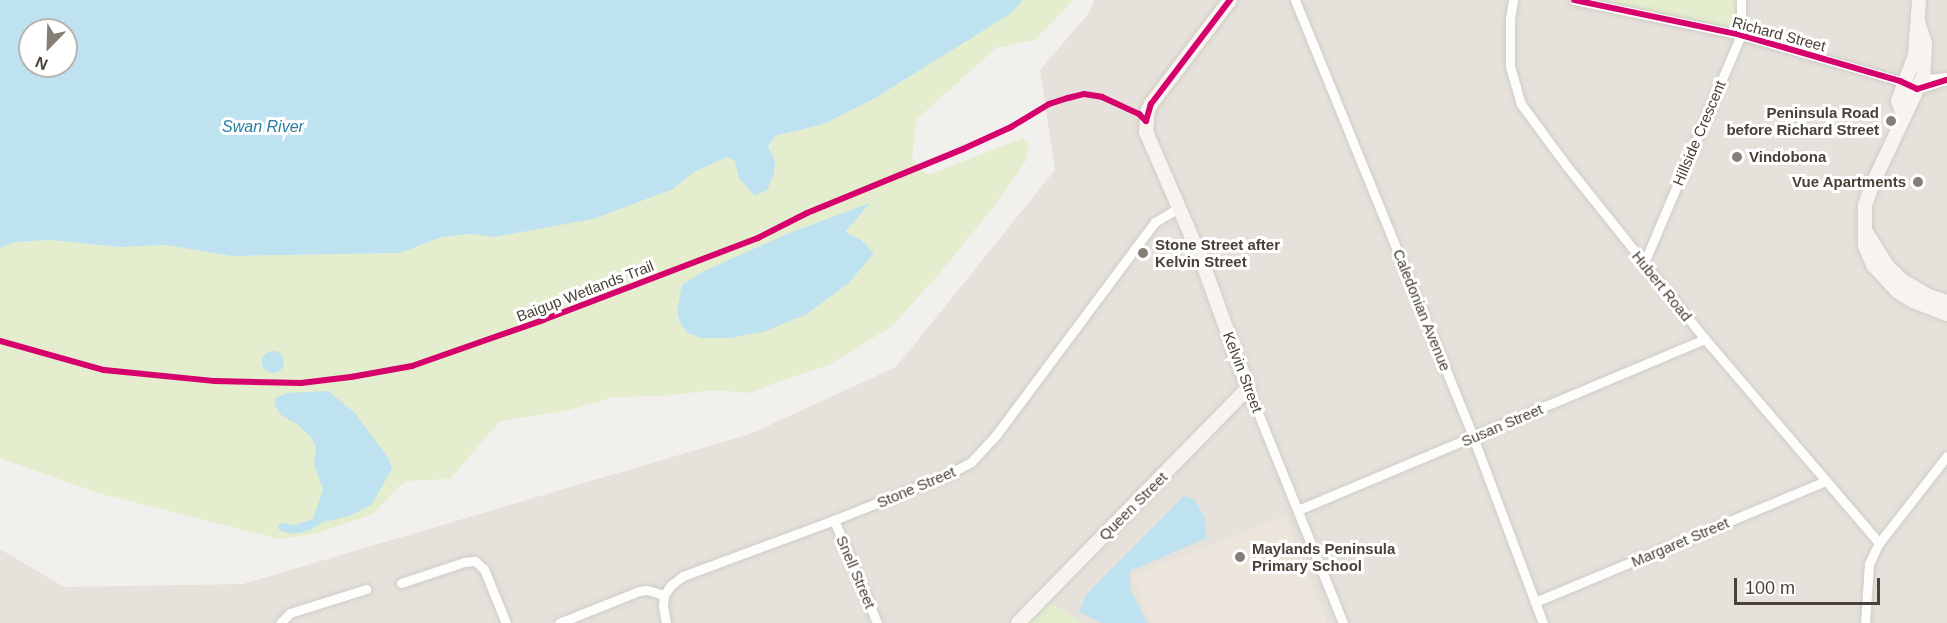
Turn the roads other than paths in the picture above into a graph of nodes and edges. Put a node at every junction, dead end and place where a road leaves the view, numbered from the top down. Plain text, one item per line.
1 (1230, 0) edge
2 (1294, 0) edge
3 (1514, 0) edge
4 (1574, 0) edge
5 (1741, 0) edge
6 (1919, 0) edge
7 (1918, 22) junction
8 (1741, 35) junction
9 (1947, 79) edge
10 (1904, 82) junction
11 (1919, 84) junction
12 (1903, 114) junction
13 (1177, 209) junction
14 (1644, 263) junction
15 (1916, 296) junction
16 (1947, 302) edge
17 (1947, 314) edge
18 (1705, 339) junction
19 (1248, 388) junction
20 (1473, 437) junction
21 (1947, 456) edge
22 (1825, 481) junction
23 (1298, 510) junction
24 (834, 520) junction
25 (1879, 543) junction
26 (401, 583) dead end
27 (366, 589) dead end
28 (664, 595) junction
29 (1535, 602) junction
30 (280, 623) edge
31 (506, 623) edge
32 (559, 623) edge
33 (666, 623) edge
34 (877, 623) edge
35 (1018, 623) edge
36 (1343, 623) edge
37 (1543, 623) edge
38 (1865, 623) edge

1 - 13 street, Kelvin Street
2 - 20 street, Caledonian Avenue
3 - 14 street, Hubert Road
4 - 8 street, Richard Street
5 - 8 street, Hillside Crescent
6 - 7 street
7 - 10 street
7 - 11 street
8 - 10 street, Richard Street
8 - 14 street, Hillside Crescent
9 - 11 street
10 - 11 street, Richard Street
10 - 12 street
11 - 12 street
12 - 15 street
13 - 19 street, Kelvin Street
13 - 24 street, Stone Street
14 - 18 street, Hubert Road
15 - 16 street
15 - 17 street
18 - 20 street, Susan Street
18 - 22 street, Hubert Road
19 - 23 street, Kelvin Street
19 - 35 street, Queen Street
20 - 23 street, Susan Street
20 - 29 street, Caledonian Avenue
21 - 25 street
22 - 25 street, Hubert Road
22 - 29 street, Margaret Street
23 - 36 street, Kelvin Street
24 - 28 street, Stone Street
24 - 34 street, Snell Street
25 - 38 street
26 - 31 street
27 - 30 street
28 - 32 street
28 - 33 street
29 - 37 street, Caledonian Avenue

